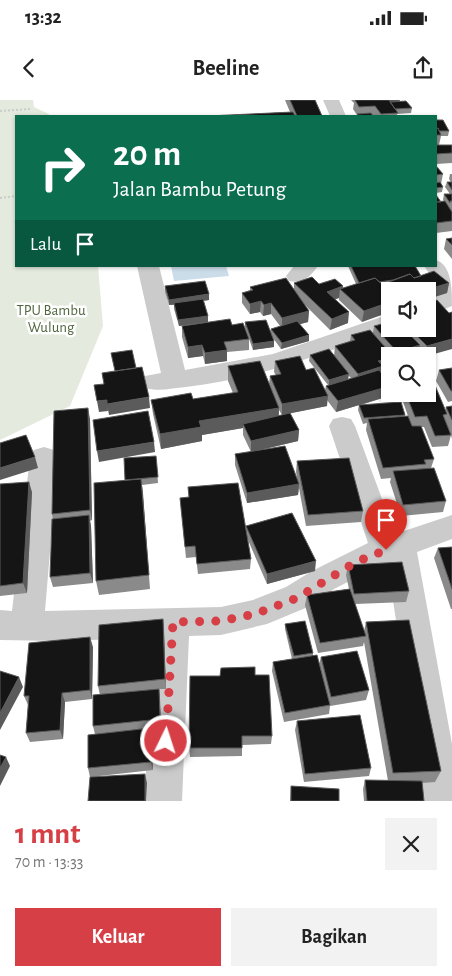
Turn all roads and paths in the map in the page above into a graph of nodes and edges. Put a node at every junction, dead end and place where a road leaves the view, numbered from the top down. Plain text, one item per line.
1 (331, 100) edge
2 (30, 109) dead end
3 (0, 111) edge
4 (338, 115) edge
5 (15, 196) edge
6 (0, 198) edge
7 (148, 267) edge
8 (436, 267) edge
9 (452, 288) edge
10 (452, 296) edge
11 (436, 305) edge
12 (381, 324) edge
13 (342, 426) dead end
14 (44, 457) dead end
15 (452, 527) edge
16 (393, 547) junction
17 (173, 622) junction
18 (14, 625) edge
19 (162, 801) edge
20 (443, 801) edge

1 - 4 street
2 - 3 path
5 - 6 path
7 - 12 street
8 - 9 street
10 - 11 street
13 - 16 street
14 - 18 street
15 - 16 street
16 - 17 street
16 - 20 street
17 - 18 street
17 - 19 street

